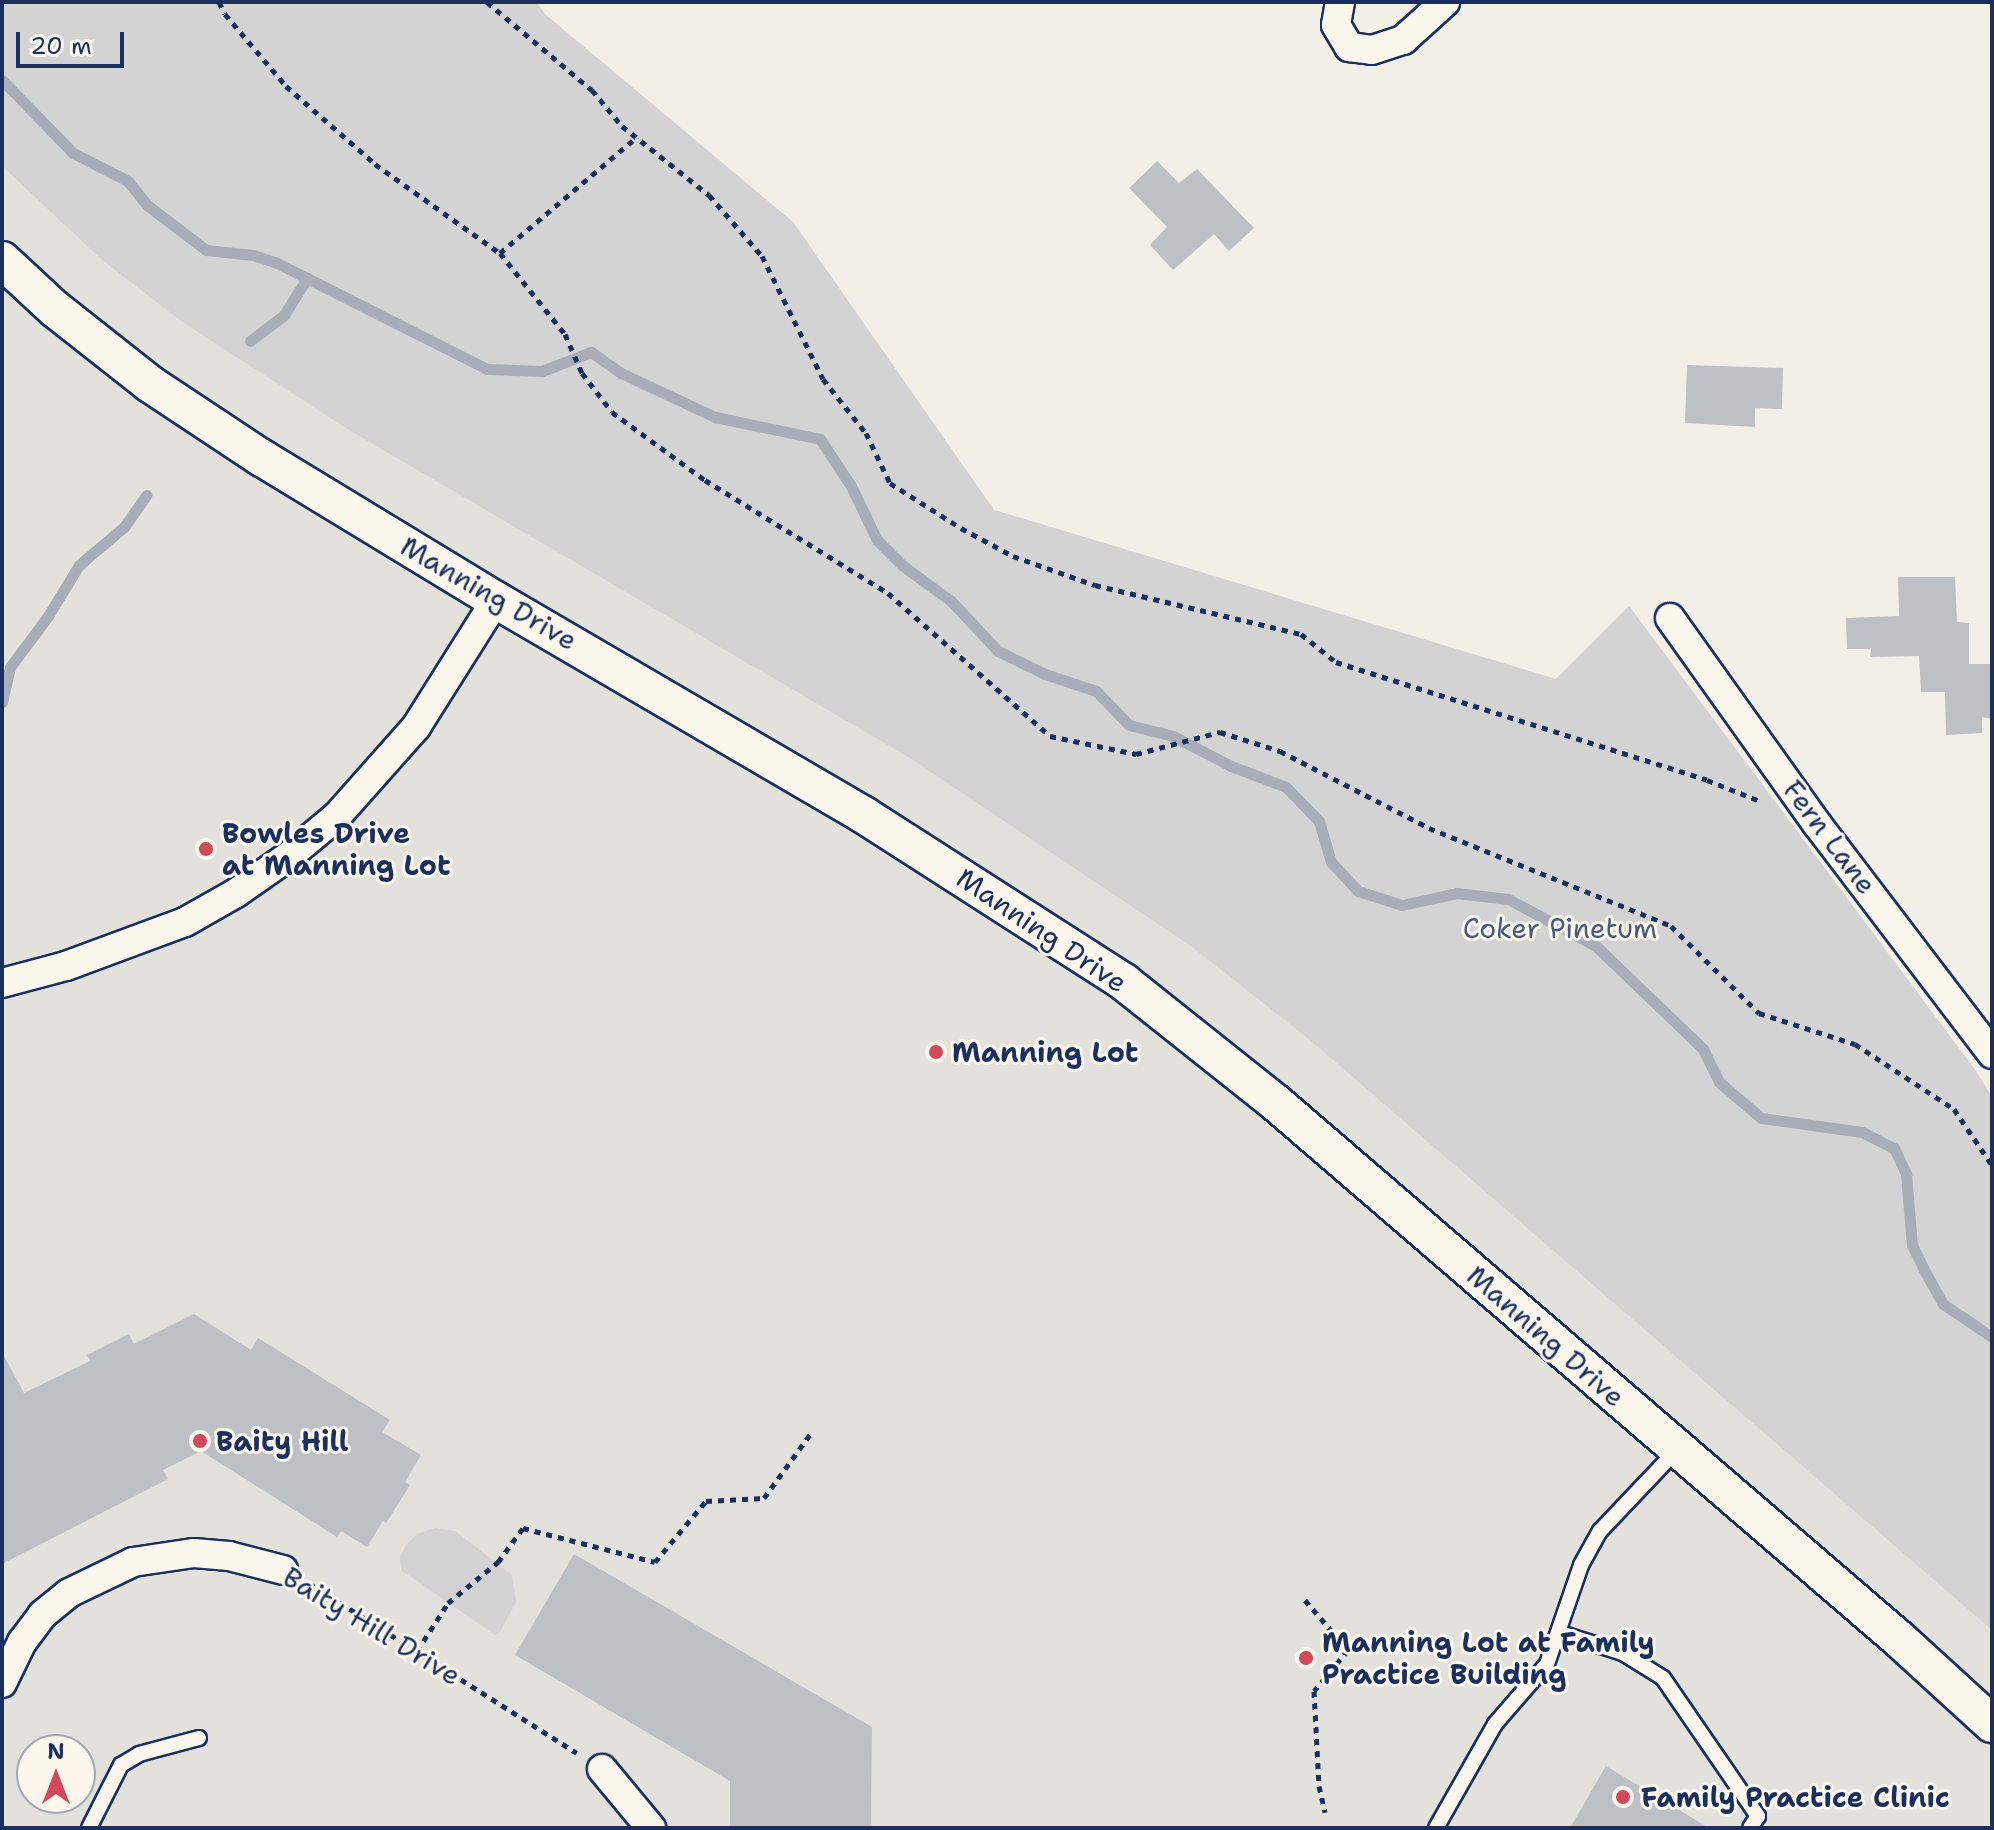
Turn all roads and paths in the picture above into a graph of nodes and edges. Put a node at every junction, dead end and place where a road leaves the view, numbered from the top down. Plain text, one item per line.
1 (219, 2) edge
2 (487, 2) edge
3 (1340, 2) edge
4 (1445, 2) edge
5 (637, 137) junction
6 (500, 253) junction
7 (2, 260) edge
8 (496, 600) junction
9 (1670, 618) dead end
10 (1762, 802) dead end
11 (2, 983) edge
12 (1992, 1054) edge
13 (1992, 1165) edge
14 (811, 1433) dead end
15 (1678, 1450) junction
16 (283, 1570) joint
17 (1305, 1600) dead end
18 (1560, 1633) junction
19 (417, 1651) junction
20 (2, 1683) edge
21 (1992, 1724) edge
22 (199, 1738) dead end
23 (602, 1769) joint
24 (1325, 1812) dead end
25 (89, 1828) edge
26 (651, 1828) edge
27 (1436, 1828) edge
28 (1750, 1828) edge

1 - 6 path
2 - 5 path
3 - 4 street
5 - 6 path
5 - 10 path
6 - 13 path
7 - 8 street, Manning Drive
8 - 11 street
8 - 15 street, Manning Drive
9 - 12 street, Fern Lane
14 - 19 path
15 - 18 lane
15 - 21 street, Manning Drive
16 - 19 path, Baity Hill Drive
16 - 20 street, Baity Hill Drive
17 - 24 path
18 - 27 lane
18 - 28 lane
19 - 23 path, Baity Hill Drive
22 - 25 lane
23 - 26 street

